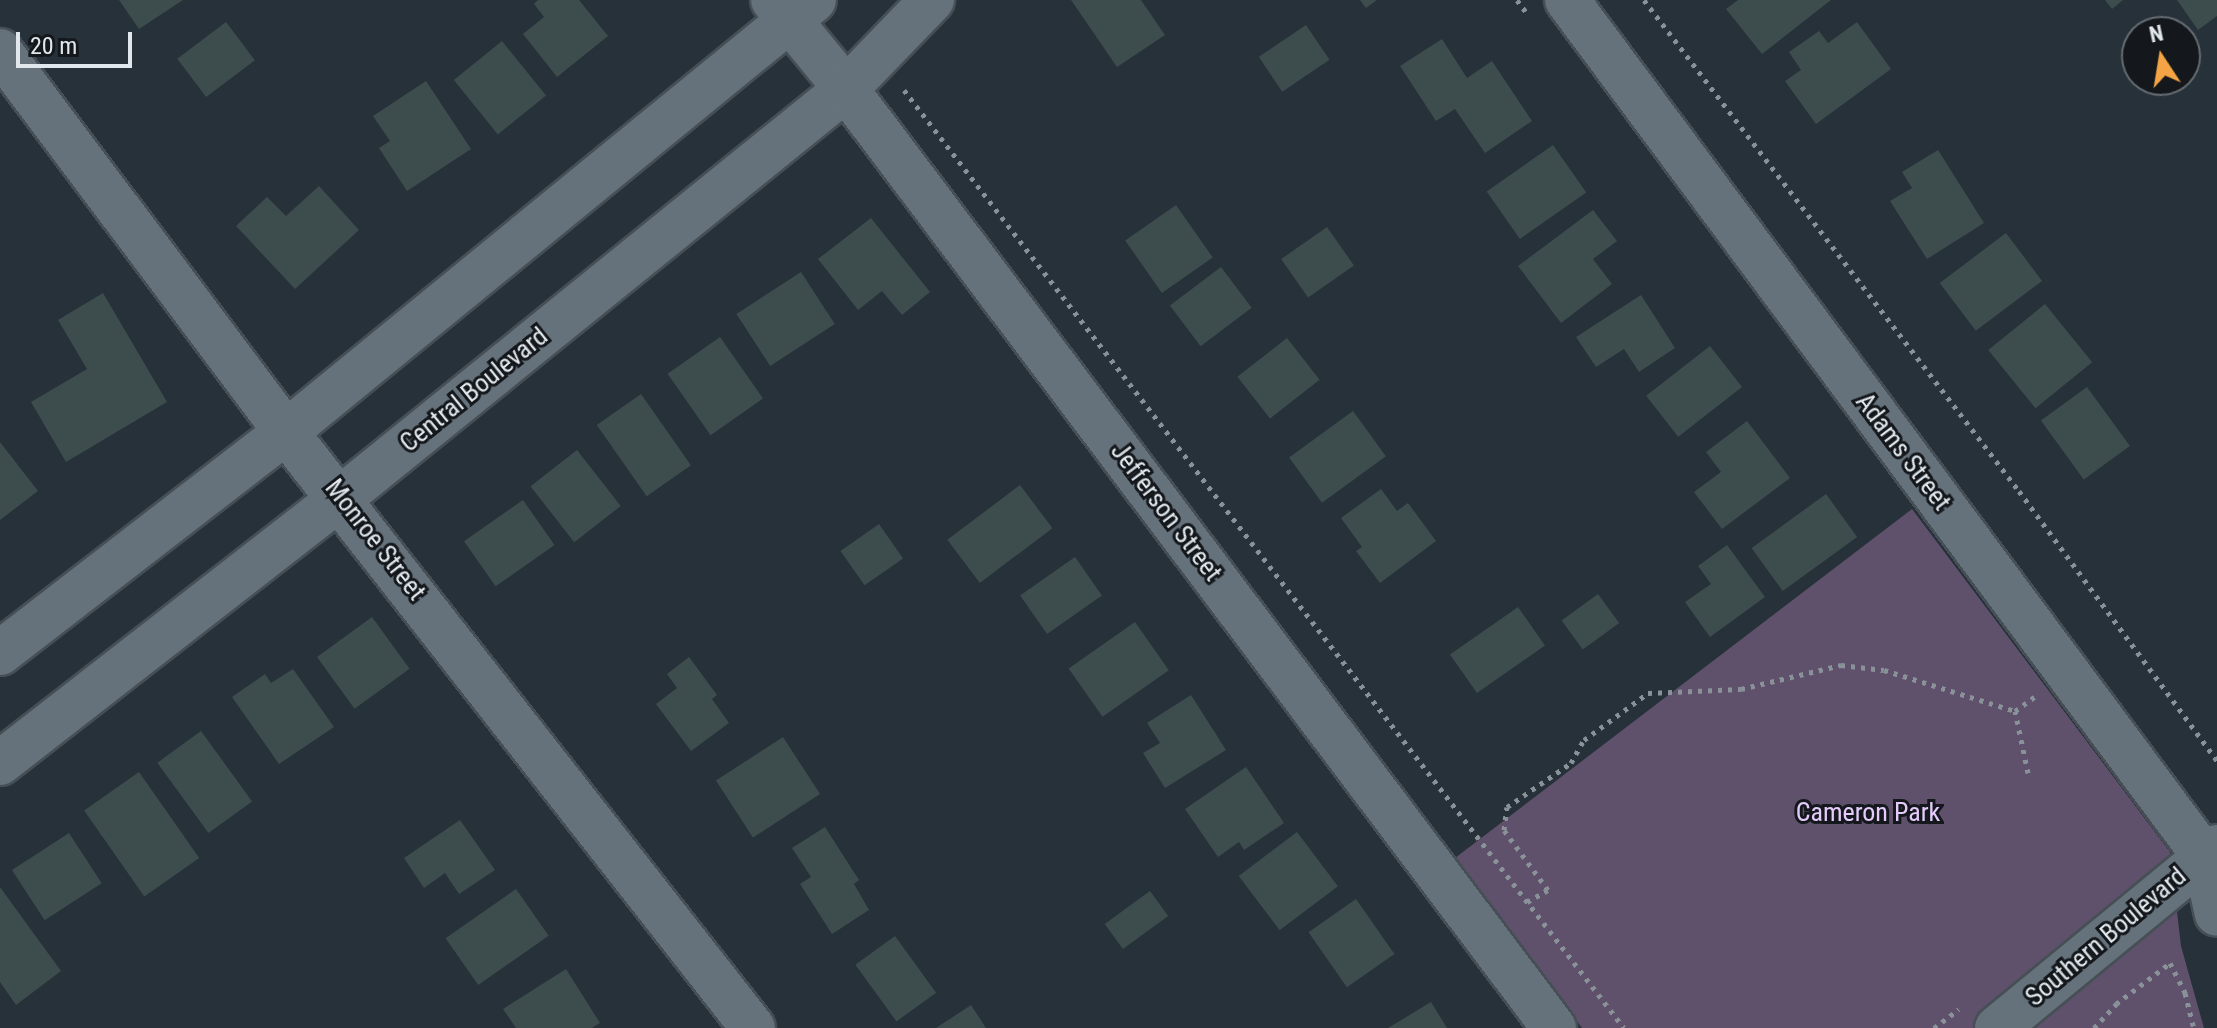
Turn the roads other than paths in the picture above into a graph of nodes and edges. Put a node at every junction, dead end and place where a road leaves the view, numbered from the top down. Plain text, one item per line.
1 (932, 0) edge
2 (1567, 0) edge
3 (793, 8) edge
4 (0, 51) edge
5 (846, 89) junction
6 (286, 432) junction
7 (342, 497) junction
8 (0, 653) edge
9 (0, 763) edge
10 (2210, 852) edge
11 (2217, 914) edge
12 (753, 1028) edge
13 (1554, 1028) edge
14 (1997, 1028) edge

1 - 5 street, Central Boulevard
2 - 10 street, Adams Street
3 - 5 street, Jefferson Street
3 - 6 street
4 - 6 street, Monroe Street
5 - 7 street, Central Boulevard
5 - 13 street, Jefferson Street
6 - 7 street, Monroe Street
6 - 8 street
7 - 9 street, Central Boulevard
7 - 12 street, Monroe Street
10 - 11 street, Adams Street
10 - 14 street, Southern Boulevard

